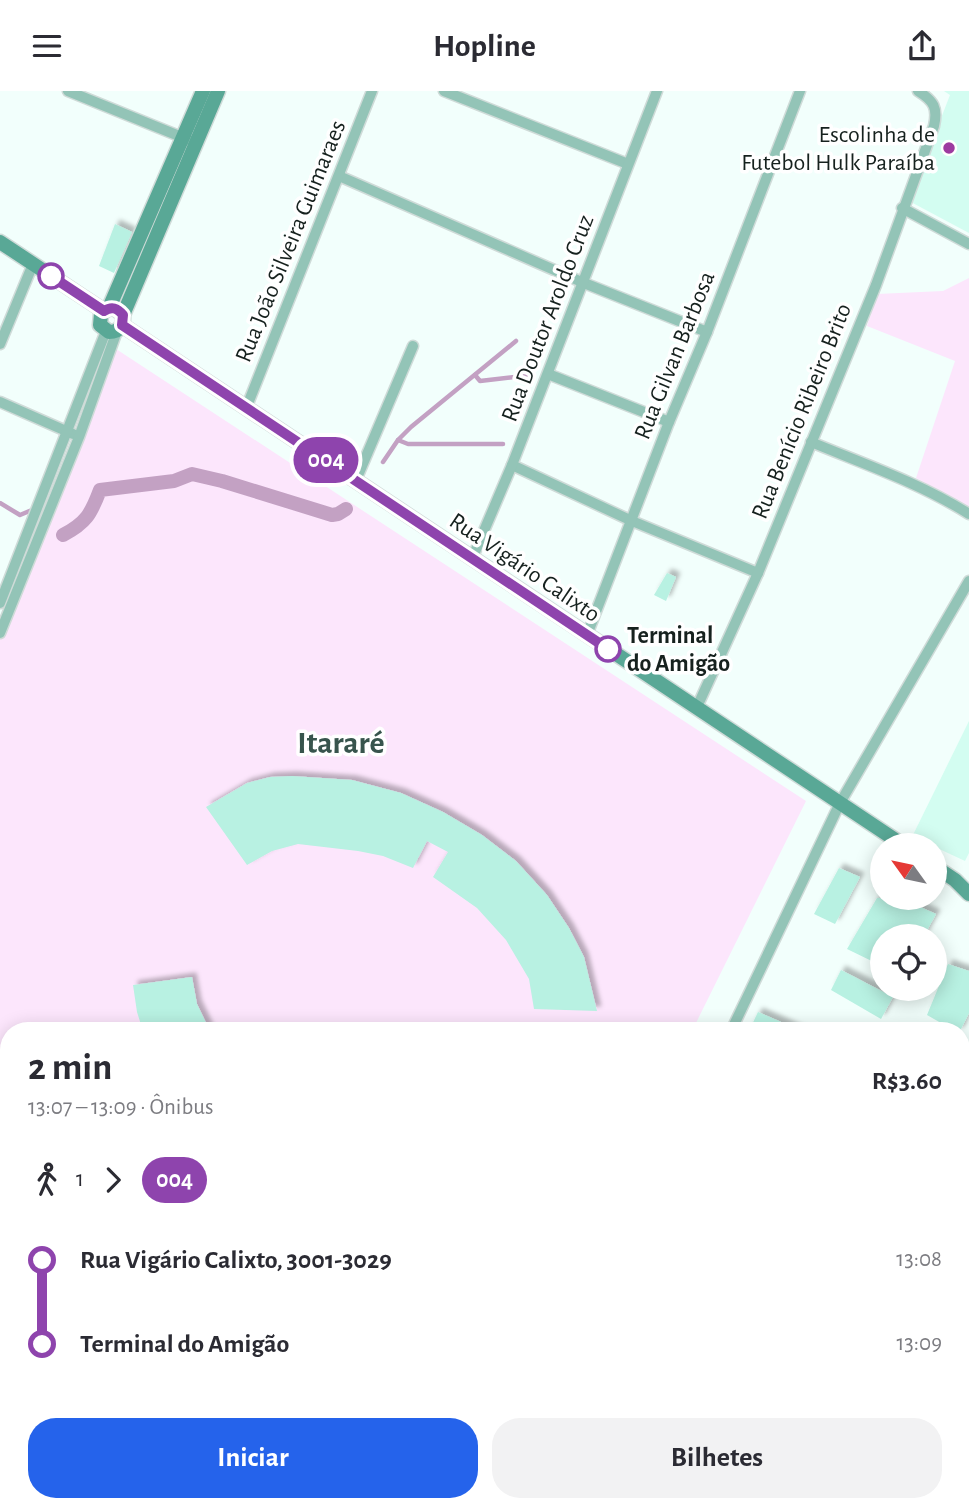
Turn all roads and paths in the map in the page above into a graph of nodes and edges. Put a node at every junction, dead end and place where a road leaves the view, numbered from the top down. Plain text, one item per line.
1 (68, 91) edge
2 (203, 91) edge
3 (218, 91) edge
4 (372, 91) edge
5 (444, 91) edge
6 (657, 91) edge
7 (800, 91) edge
8 (918, 91) edge
9 (190, 140) junction
10 (628, 165) junction
11 (339, 176) junction
12 (902, 208) junction
13 (0, 242) edge
14 (969, 244) edge
15 (33, 264) junction
16 (584, 283) junction
17 (106, 310) junction
18 (117, 325) junction
19 (707, 332) junction
20 (0, 344) edge
21 (413, 346) dead end
22 (548, 374) junction
23 (0, 402) edge
24 (247, 406) junction
25 (669, 422) junction
26 (73, 435) junction
27 (811, 442) junction
28 (512, 465) junction
29 (356, 481) junction
30 (969, 514) edge
31 (632, 521) junction
32 (472, 559) junction
33 (758, 573) junction
34 (969, 581) edge
35 (0, 603) edge
36 (0, 633) edge
37 (587, 635) junction
38 (697, 707) junction
39 (840, 803) junction
40 (885, 833) edge
41 (962, 882) edge
42 (969, 894) edge
43 (735, 1022) edge

1 - 9 street
2 - 9 main road
3 - 9 main road
4 - 11 street, Rua João Silveira Guimaraes
5 - 10 street
6 - 10 street, Rua Doutor Aroldo Cruz
7 - 19 street, Rua Gilvan Barbosa
8 - 12 street, Rua Benício Ribeiro Brito
9 - 17 main road
9 - 18 main road
10 - 16 street, Rua Doutor Aroldo Cruz
11 - 16 street
11 - 24 street, Rua João Silveira Guimaraes
12 - 14 street
12 - 27 street, Rua Benício Ribeiro Brito
13 - 15 main road
15 - 17 main road
15 - 20 street
16 - 19 street
16 - 22 street, Rua Doutor Aroldo Cruz
17 - 18 main road, Rua Vigário Calixto
17 - 18 main road
18 - 24 main road, Rua Vigário Calixto
18 - 26 street
19 - 25 street, Rua Gilvan Barbosa
21 - 29 street
22 - 25 street
22 - 28 street, Rua Doutor Aroldo Cruz
23 - 26 street
24 - 29 main road, Rua Vigário Calixto
25 - 31 street, Rua Gilvan Barbosa
26 - 35 street
26 - 36 street
27 - 30 street
27 - 33 street, Rua Benício Ribeiro Brito
28 - 31 street
28 - 32 street, Rua Doutor Aroldo Cruz
29 - 32 main road, Rua Vigário Calixto
31 - 33 street
31 - 37 street, Rua Gilvan Barbosa
32 - 37 main road, Rua Vigário Calixto
33 - 38 street, Rua Benício Ribeiro Brito
34 - 39 street
37 - 38 main road, Rua Vigário Calixto
38 - 39 main road, Rua Vigário Calixto
39 - 40 main road, Rua Vigário Calixto
39 - 43 street
41 - 42 main road

